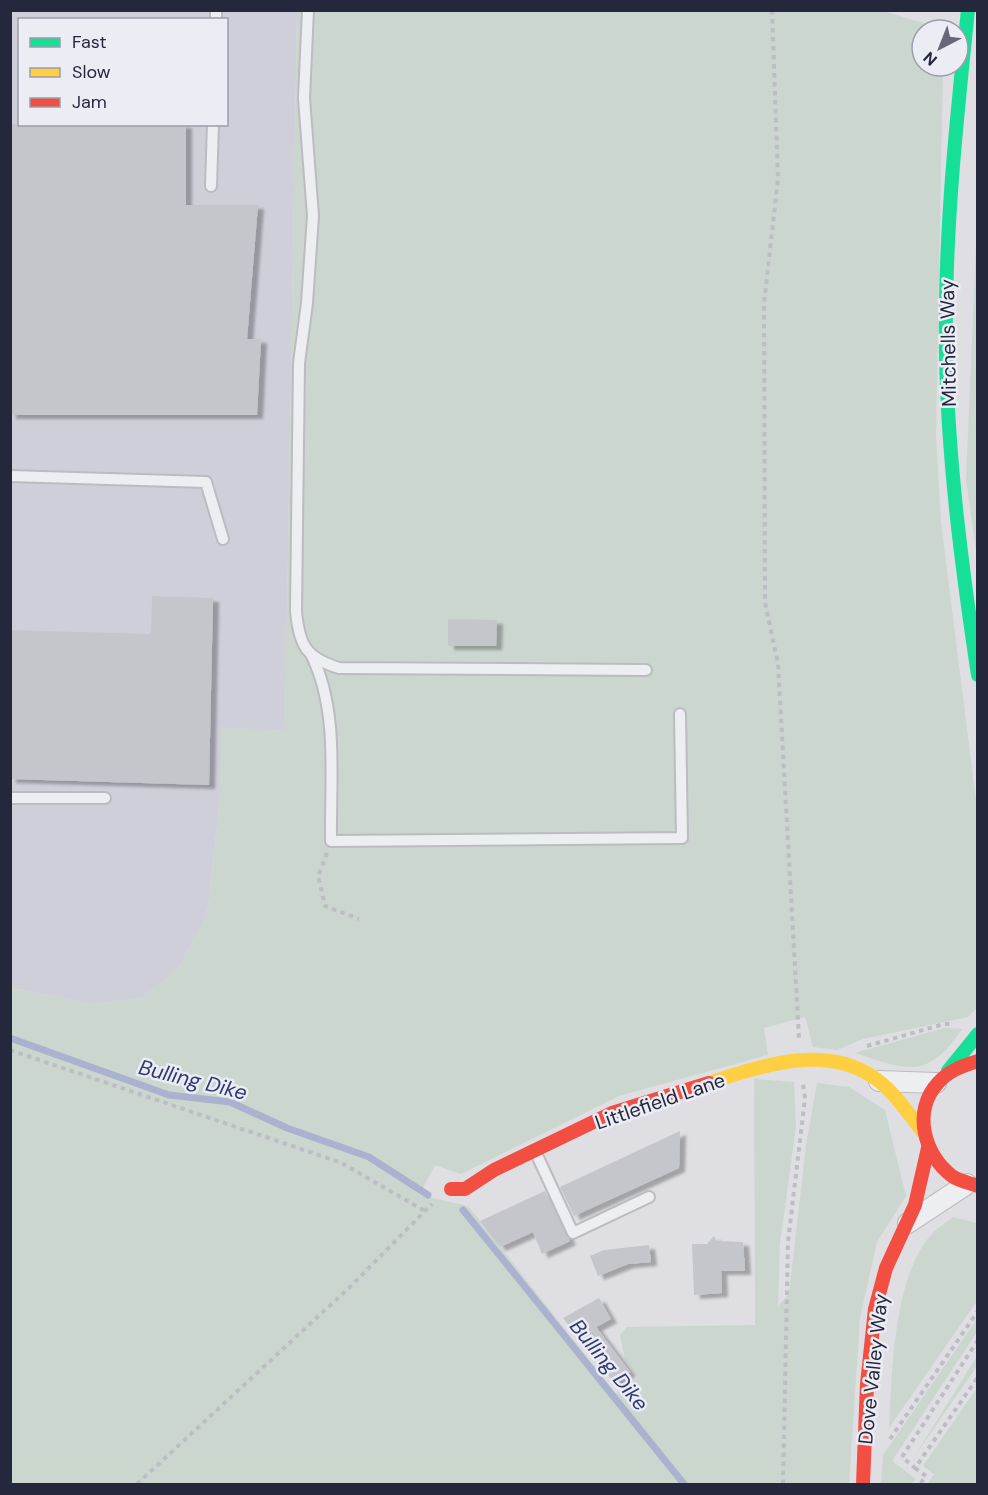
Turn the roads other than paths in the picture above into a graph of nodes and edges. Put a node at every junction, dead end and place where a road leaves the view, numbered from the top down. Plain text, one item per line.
1 (308, 10) edge
2 (968, 10) edge
3 (213, 126) edge
4 (212, 186) dead end
5 (10, 476) edge
6 (223, 539) dead end
7 (312, 656) junction
8 (646, 670) dead end
9 (978, 675) edge
10 (680, 714) dead end
11 (10, 798) edge
12 (105, 798) dead end
13 (978, 1034) edge
14 (978, 1061) edge
15 (942, 1077) junction
16 (879, 1081) junction
17 (923, 1132) junction
18 (928, 1148) junction
19 (534, 1151) junction
20 (972, 1185) edge
21 (451, 1189) road end
22 (649, 1197) dead end
23 (908, 1223) junction
24 (862, 1485) edge

1 - 7 lane
2 - 9 street, Mitchells Way
3 - 4 lane
5 - 6 lane
7 - 8 lane
7 - 10 lane
11 - 12 lane
13 - 15 street
14 - 15 street
15 - 16 street, Littlefield Lane
15 - 17 street
16 - 17 street, Littlefield Lane
16 - 19 street, Littlefield Lane
17 - 18 street
18 - 20 street
18 - 23 street, Dove Valley Way
19 - 21 street, Littlefield Lane
19 - 22 lane
20 - 23 street, Dove Valley Way
23 - 24 street, Dove Valley Way

